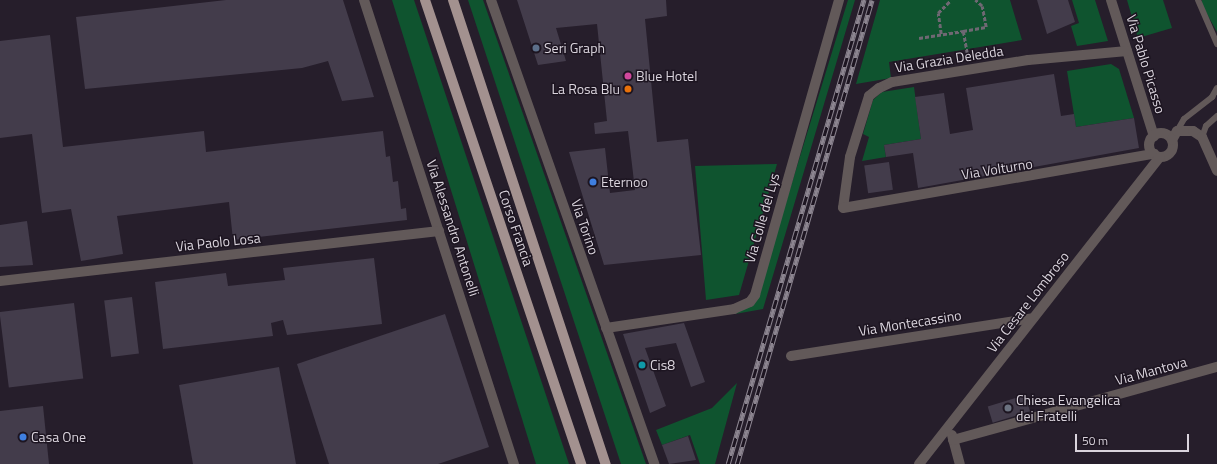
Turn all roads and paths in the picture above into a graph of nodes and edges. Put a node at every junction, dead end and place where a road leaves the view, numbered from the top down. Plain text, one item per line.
1 (364, 0) edge
2 (425, 0) edge
3 (453, 0) edge
4 (490, 0) edge
5 (839, 0) edge
6 (951, 0) edge
7 (975, 0) edge
8 (1111, 0) edge
9 (1198, 0) edge
10 (964, 31) junction
11 (941, 34) junction
12 (919, 38) dead end
13 (1217, 44) edge
14 (1127, 51) junction
15 (969, 69) junction
16 (1217, 88) edge
17 (1217, 116) edge
18 (1154, 136) junction
19 (1174, 136) junction
20 (1202, 137) junction
21 (1157, 156) junction
22 (1217, 171) edge
23 (843, 208) joint
24 (439, 231) junction
25 (0, 281) edge
26 (1033, 318) junction
27 (606, 328) junction
28 (791, 356) dead end
29 (1217, 367) edge
30 (949, 426) junction
31 (953, 440) junction
32 (514, 464) edge
33 (581, 464) edge
34 (606, 464) edge
35 (654, 464) edge
36 (919, 464) edge
37 (960, 464) edge

1 - 24 street, Via Alessandro Antonelli
2 - 33 main road, Corso Francia
3 - 34 main road, Corso Francia
4 - 27 street, Via Torino
5 - 27 street, Via Colle del Lys
6 - 11 path
7 - 10 path
8 - 14 street, Via Pablo Picasso
9 - 13 lane
10 - 11 path
10 - 15 path
11 - 12 path
14 - 15 street, Via Grazia Deledda
14 - 18 street, Via Pablo Picasso
15 - 23 street, Via Grazia Deledda
16 - 19 lane
17 - 20 lane
18 - 19 street
18 - 21 street
19 - 20 street
19 - 21 street
20 - 22 street
21 - 23 street, Via Volturno
21 - 26 street, Via Cesare Lombroso
24 - 25 street, Via Paolo Losa
24 - 32 street, Via Alessandro Antonelli
26 - 28 street, Via Montecassino
26 - 30 street, Via Cesare Lombroso
27 - 35 street, Via Torino
29 - 31 street, Via Mantova
30 - 31 street
30 - 36 street, Via Cesare Lombroso
31 - 37 street

